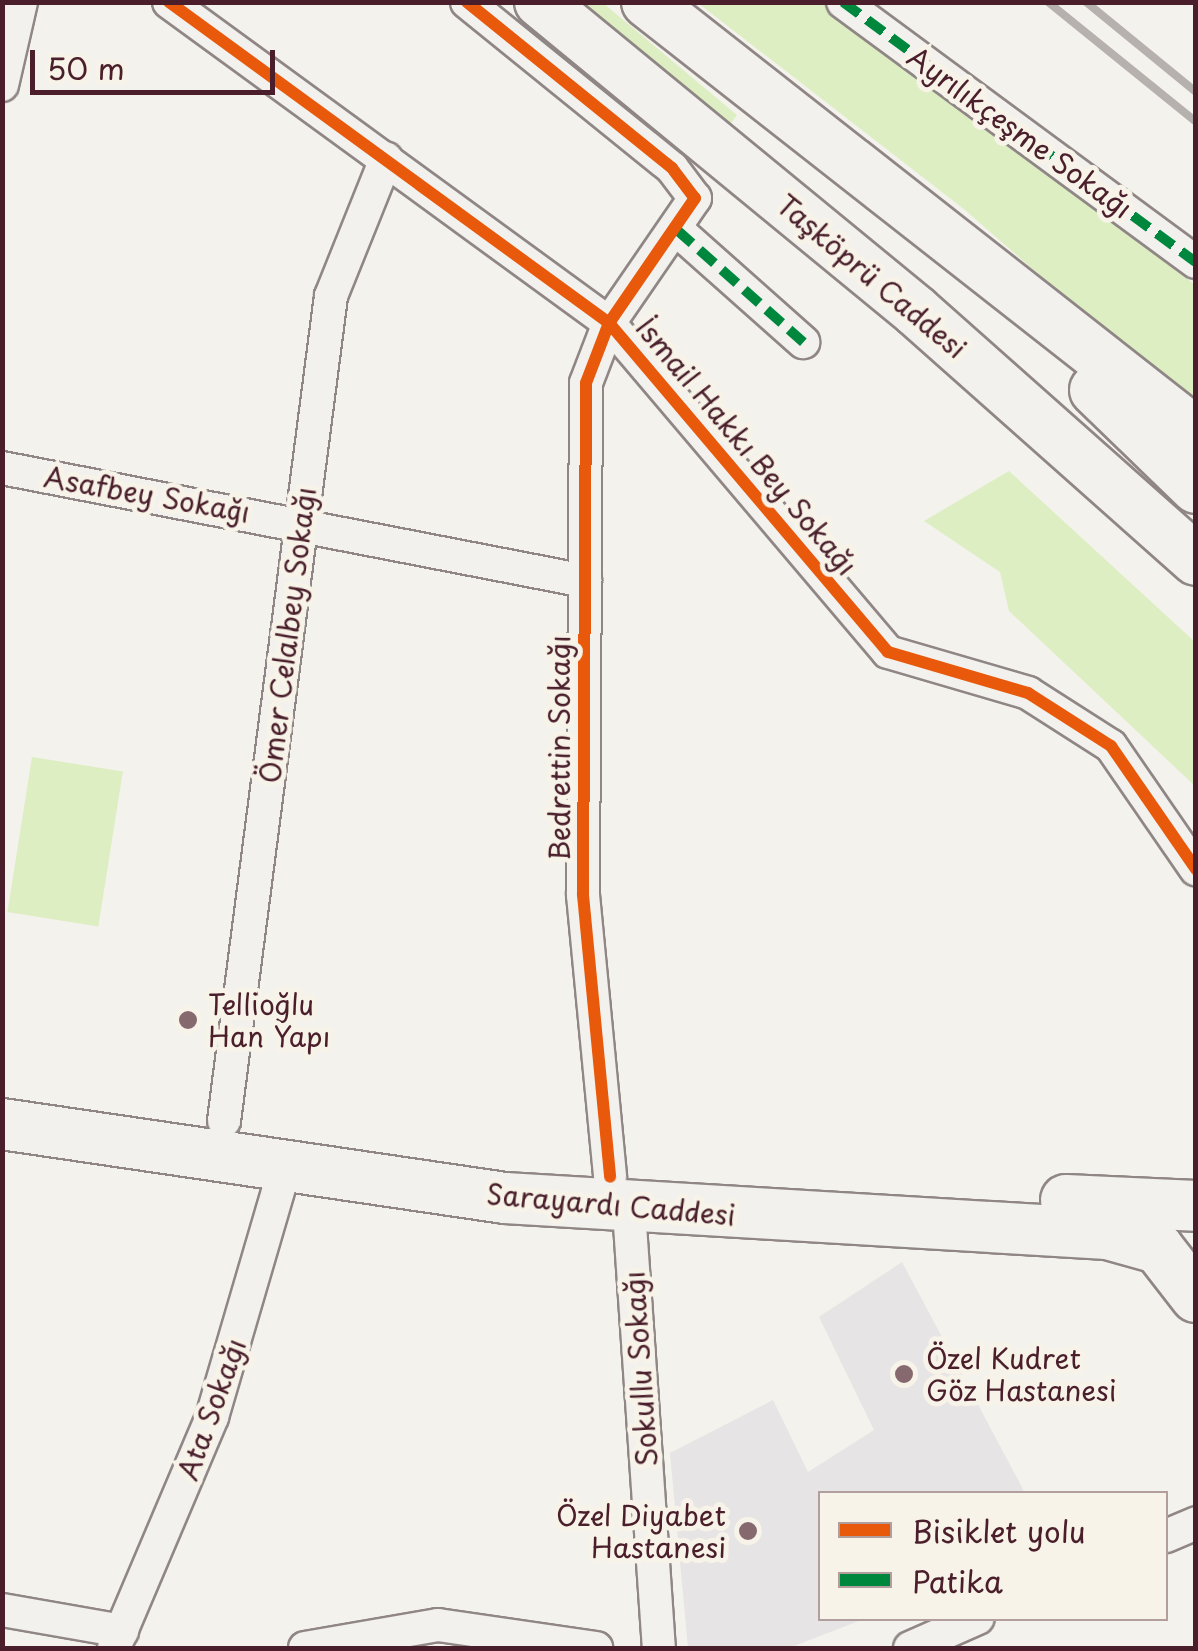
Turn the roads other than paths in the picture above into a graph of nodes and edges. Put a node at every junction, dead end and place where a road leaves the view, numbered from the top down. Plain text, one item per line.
1 (21, 2) edge
2 (169, 2) edge
3 (467, 2) edge
4 (540, 2) edge
5 (647, 2) edge
6 (843, 2) edge
7 (2, 86) edge
8 (386, 159) junction
9 (677, 230) junction
10 (948, 248) junction
11 (1196, 262) edge
12 (609, 323) junction
13 (803, 342) dead end
14 (1196, 433) edge
15 (2, 468) edge
16 (1196, 488) edge
17 (302, 522) junction
18 (1196, 560) edge
19 (585, 581) junction
20 (1196, 869) edge
21 (2, 1096) edge
22 (224, 1121) junction
23 (2, 1124) edge
24 (287, 1162) junction
25 (620, 1193) junction
26 (1196, 1206) edge
27 (1196, 1297) edge
28 (1196, 1522) edge
29 (1168, 1535) edge
30 (2, 1610) edge
31 (971, 1621) edge
32 (118, 1640) edge
33 (305, 1648) edge
34 (596, 1648) edge
35 (659, 1648) edge
36 (910, 1648) edge

1 - 7 street
2 - 8 street, İsmail Hakkı Bey Sokağı
3 - 9 street
4 - 18 main road, Taşköprü Caddesi
5 - 10 main road
6 - 11 street, Ayrılıkçeşme Sokağı
8 - 12 street, İsmail Hakkı Bey Sokağı
8 - 17 street, Ömer Celalbey Sokağı
9 - 12 street, Bedrettin Sokağı
9 - 13 street
10 - 14 main road
10 - 16 main road
12 - 19 street, Bedrettin Sokağı
12 - 20 street, İsmail Hakkı Bey Sokağı
15 - 17 street, Asafbey Sokağı
17 - 19 street, Asafbey Sokağı
17 - 22 street, Ömer Celalbey Sokağı
19 - 25 street, Bedrettin Sokağı
21 - 22 main road, Sarayardı Caddesi
22 - 25 main road, Sarayardı Caddesi
23 - 24 main road, Sarayardı Caddesi
24 - 25 main road, Sarayardı Caddesi
24 - 32 street, Ata Sokağı
25 - 26 main road, Sarayardı Caddesi
25 - 27 main road, Sarayardı Caddesi
25 - 35 street, Sokullu Sokağı
28 - 29 street
30 - 32 street
31 - 36 street
33 - 34 street

